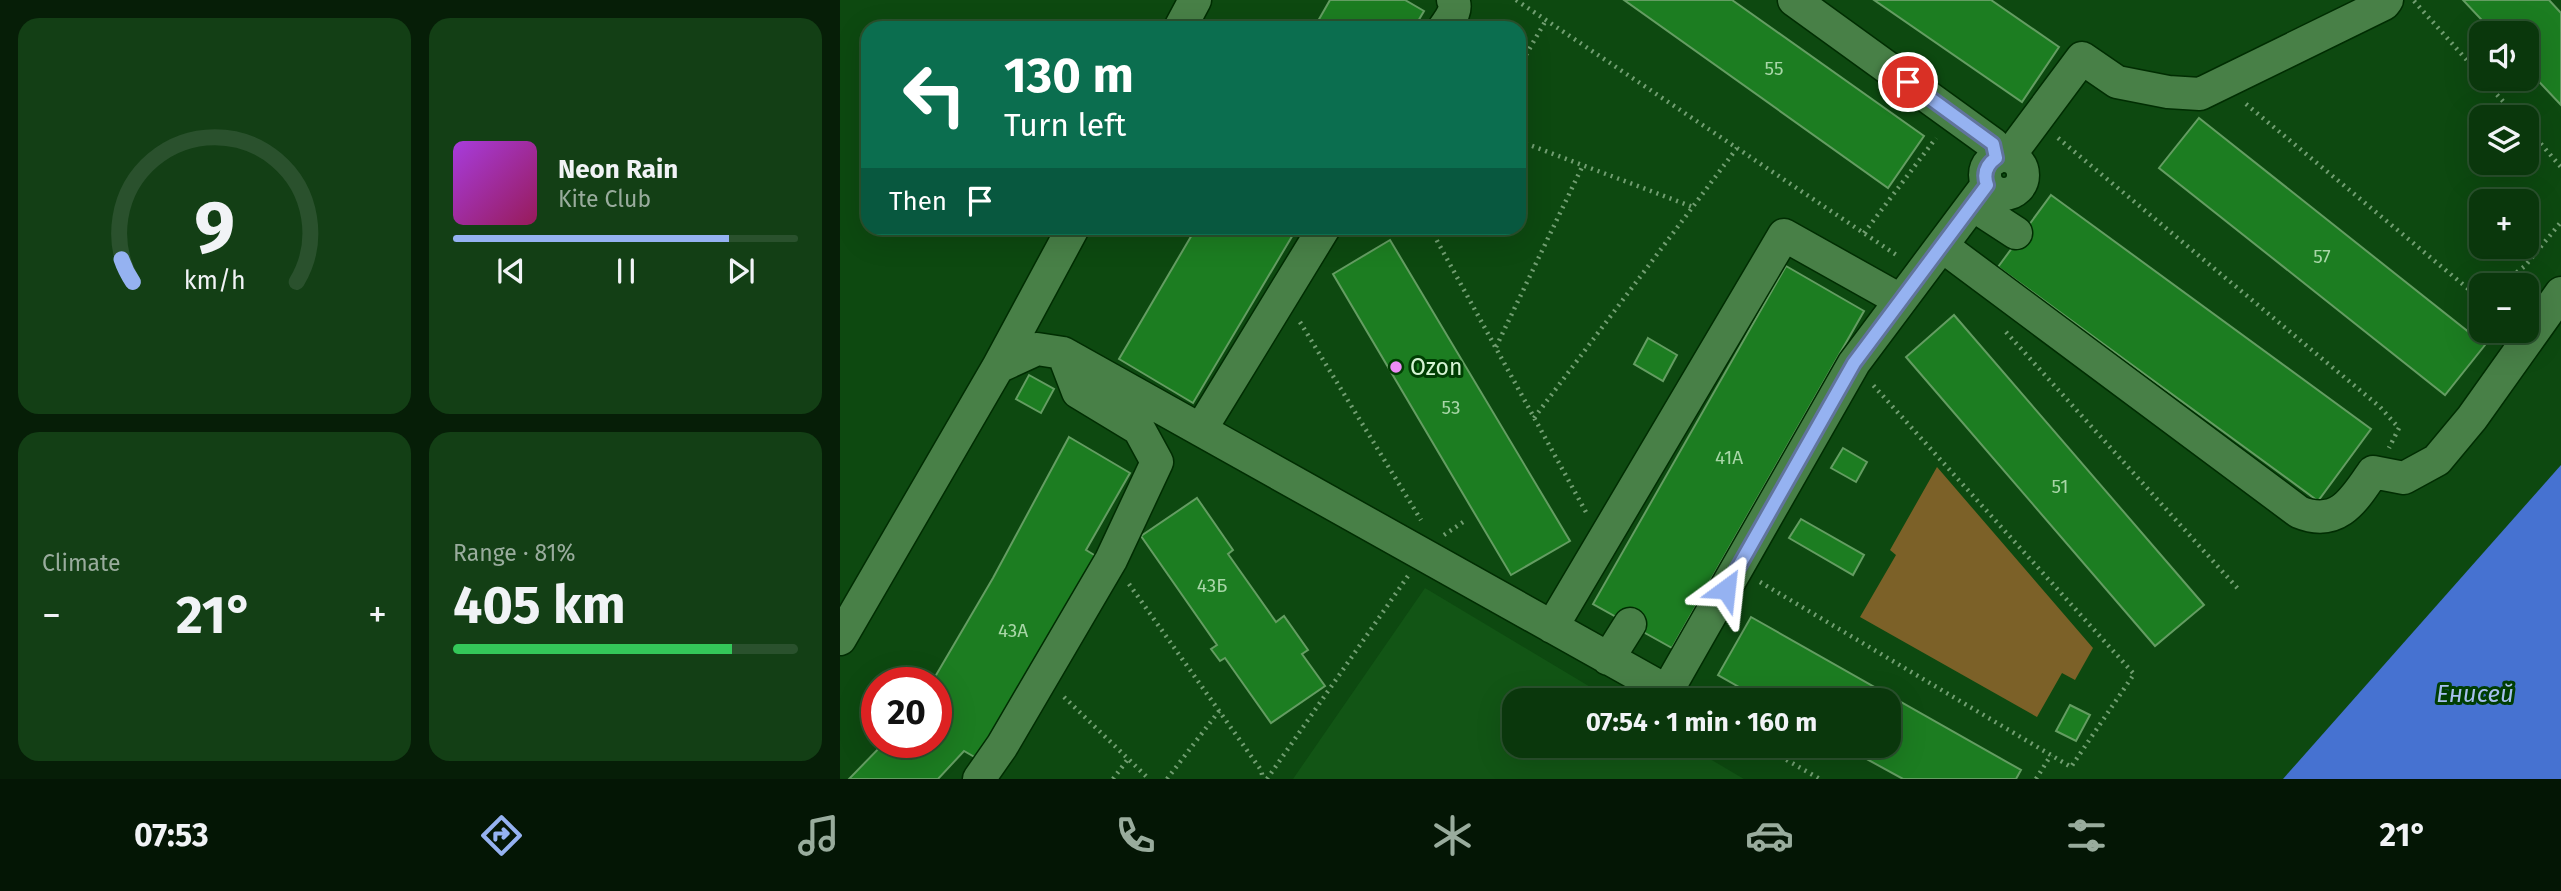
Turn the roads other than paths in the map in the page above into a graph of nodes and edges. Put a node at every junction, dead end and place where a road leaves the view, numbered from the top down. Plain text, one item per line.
1 (1195, 0) edge
2 (1454, 0) edge
3 (1794, 0) edge
4 (2387, 0) edge
5 (1184, 21) edge
6 (1449, 21) edge
7 (1991, 176) junction
8 (2016, 233) dead end
9 (1069, 235) edge
10 (1320, 235) edge
11 (1942, 246) junction
12 (2561, 293) edge
13 (1900, 300) junction
14 (1063, 353) junction
15 (998, 367) junction
16 (1201, 429) junction
17 (1630, 624) dead end
18 (1552, 627) junction
19 (840, 639) edge
20 (1608, 659) junction
21 (979, 779) edge

1 - 5 lane
2 - 6 lane
3 - 7 lane
4 - 7 lane
7 - 8 lane
7 - 11 lane
9 - 15 lane
10 - 16 lane
11 - 12 lane
11 - 13 lane
13 - 18 lane
13 - 20 lane
14 - 15 lane
14 - 16 lane
14 - 21 lane
15 - 19 lane
16 - 18 lane
17 - 20 lane
18 - 20 lane

